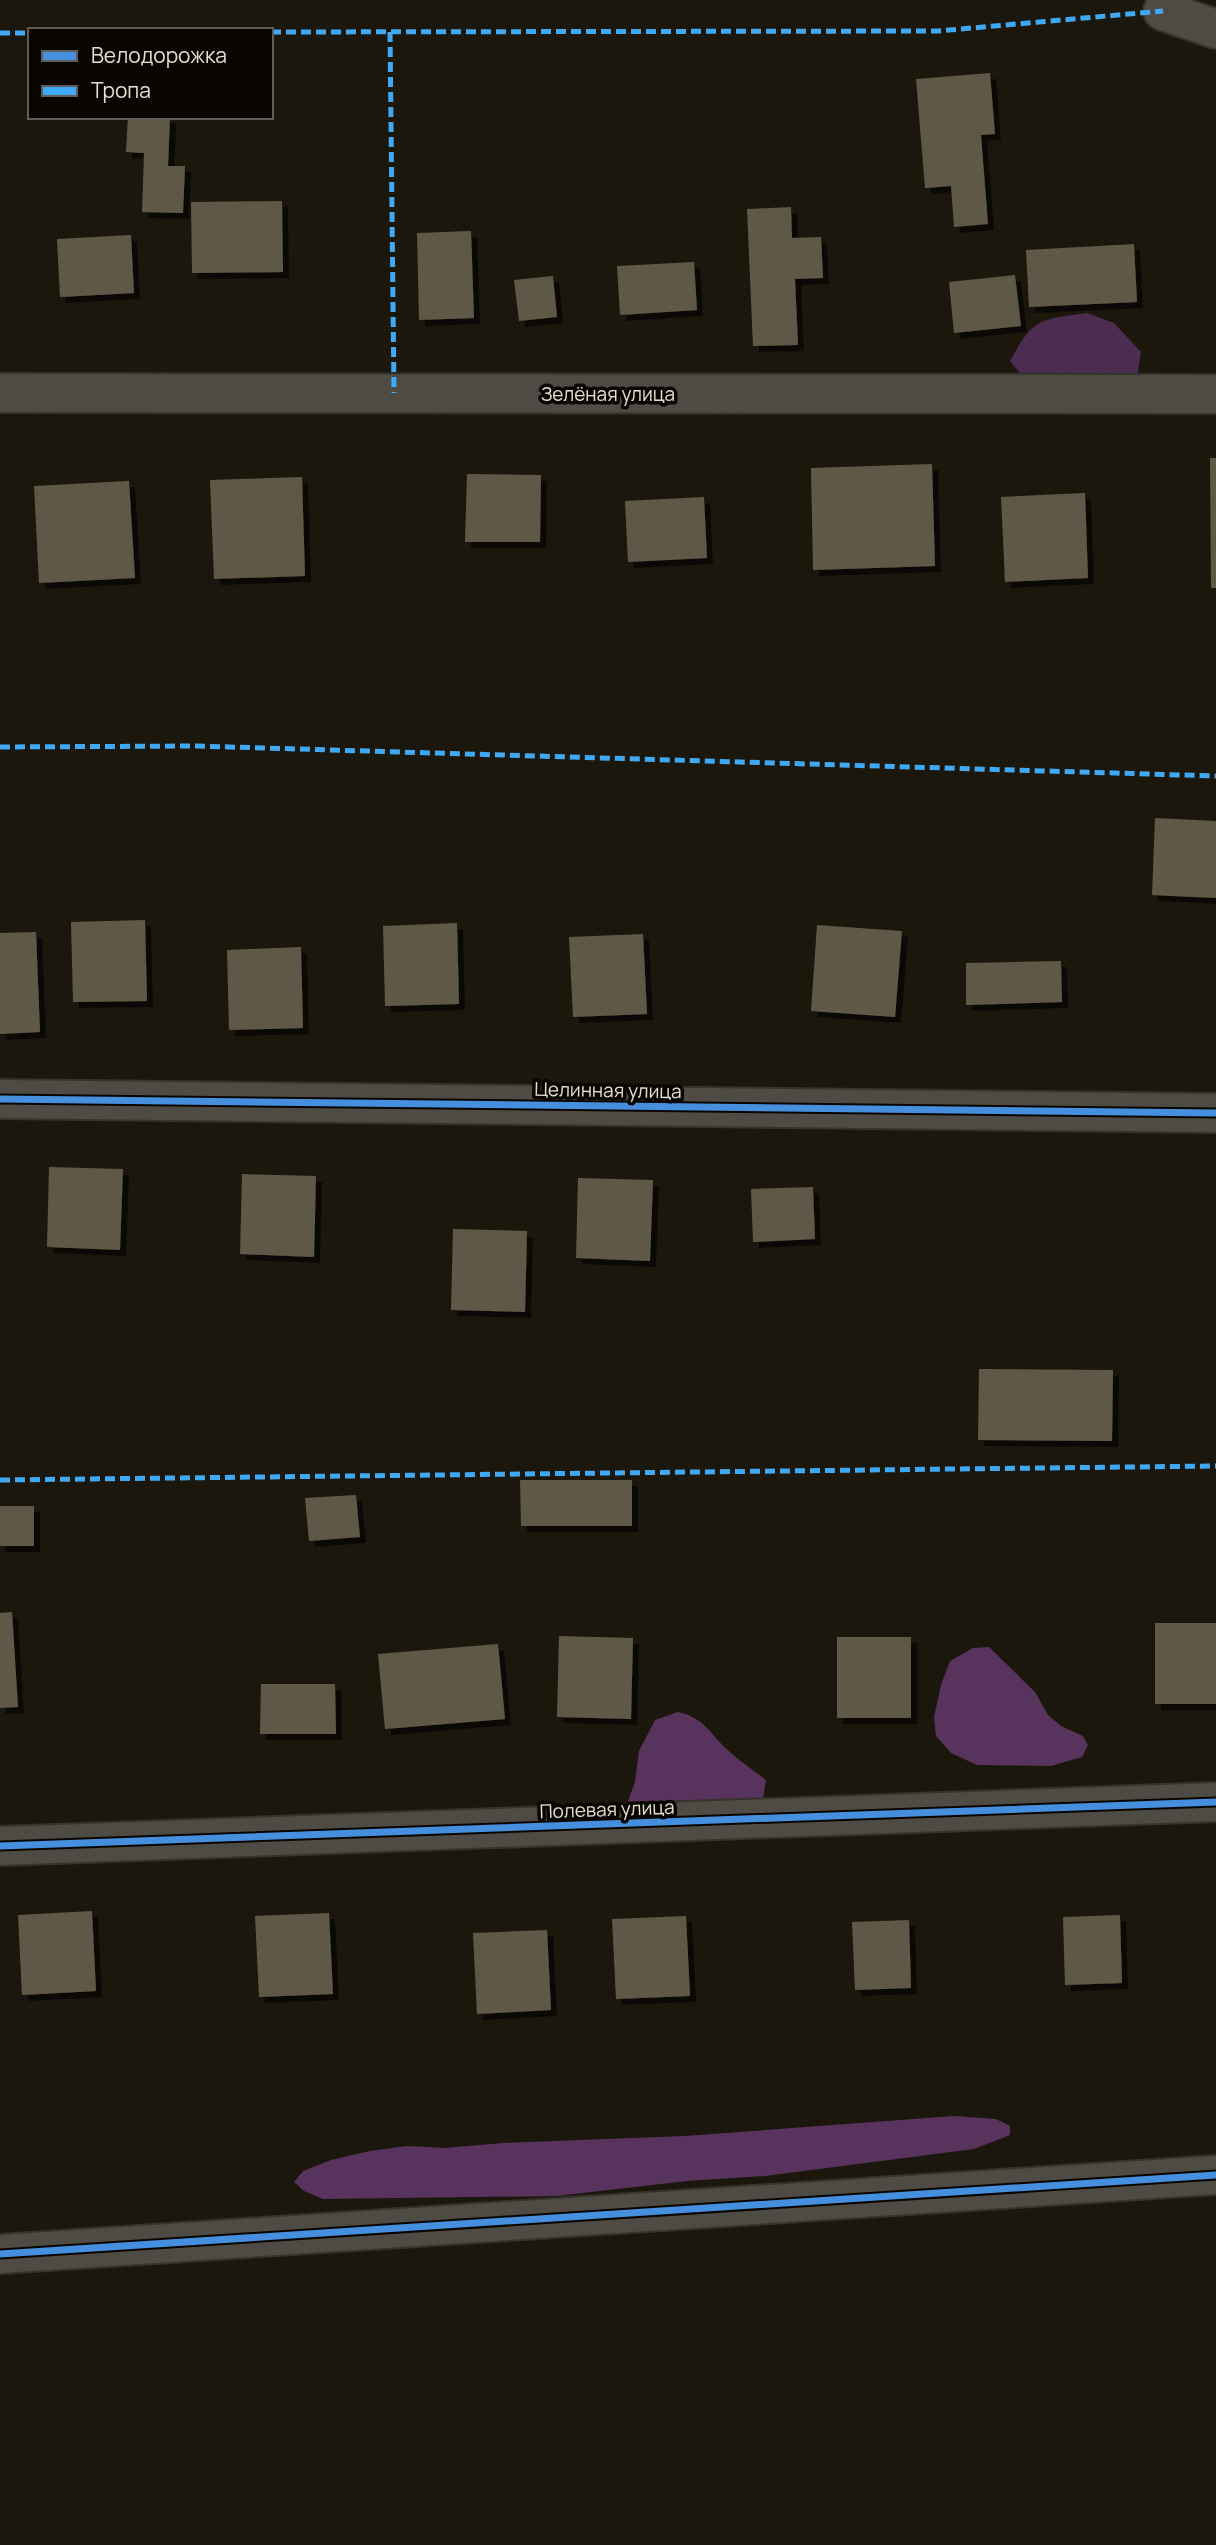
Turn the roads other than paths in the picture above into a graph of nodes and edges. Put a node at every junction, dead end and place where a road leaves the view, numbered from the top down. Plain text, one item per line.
1 (1163, 11) dead end
2 (1216, 29) edge
3 (0, 393) edge
4 (1216, 394) edge
5 (0, 1099) edge
6 (1216, 1113) edge
7 (1216, 1802) edge
8 (0, 1846) edge
9 (1216, 2175) edge
10 (0, 2254) edge

1 - 2 street
3 - 4 street, Зелёная улица
5 - 6 street, Целинная улица
7 - 8 street, Полевая улица
9 - 10 street

